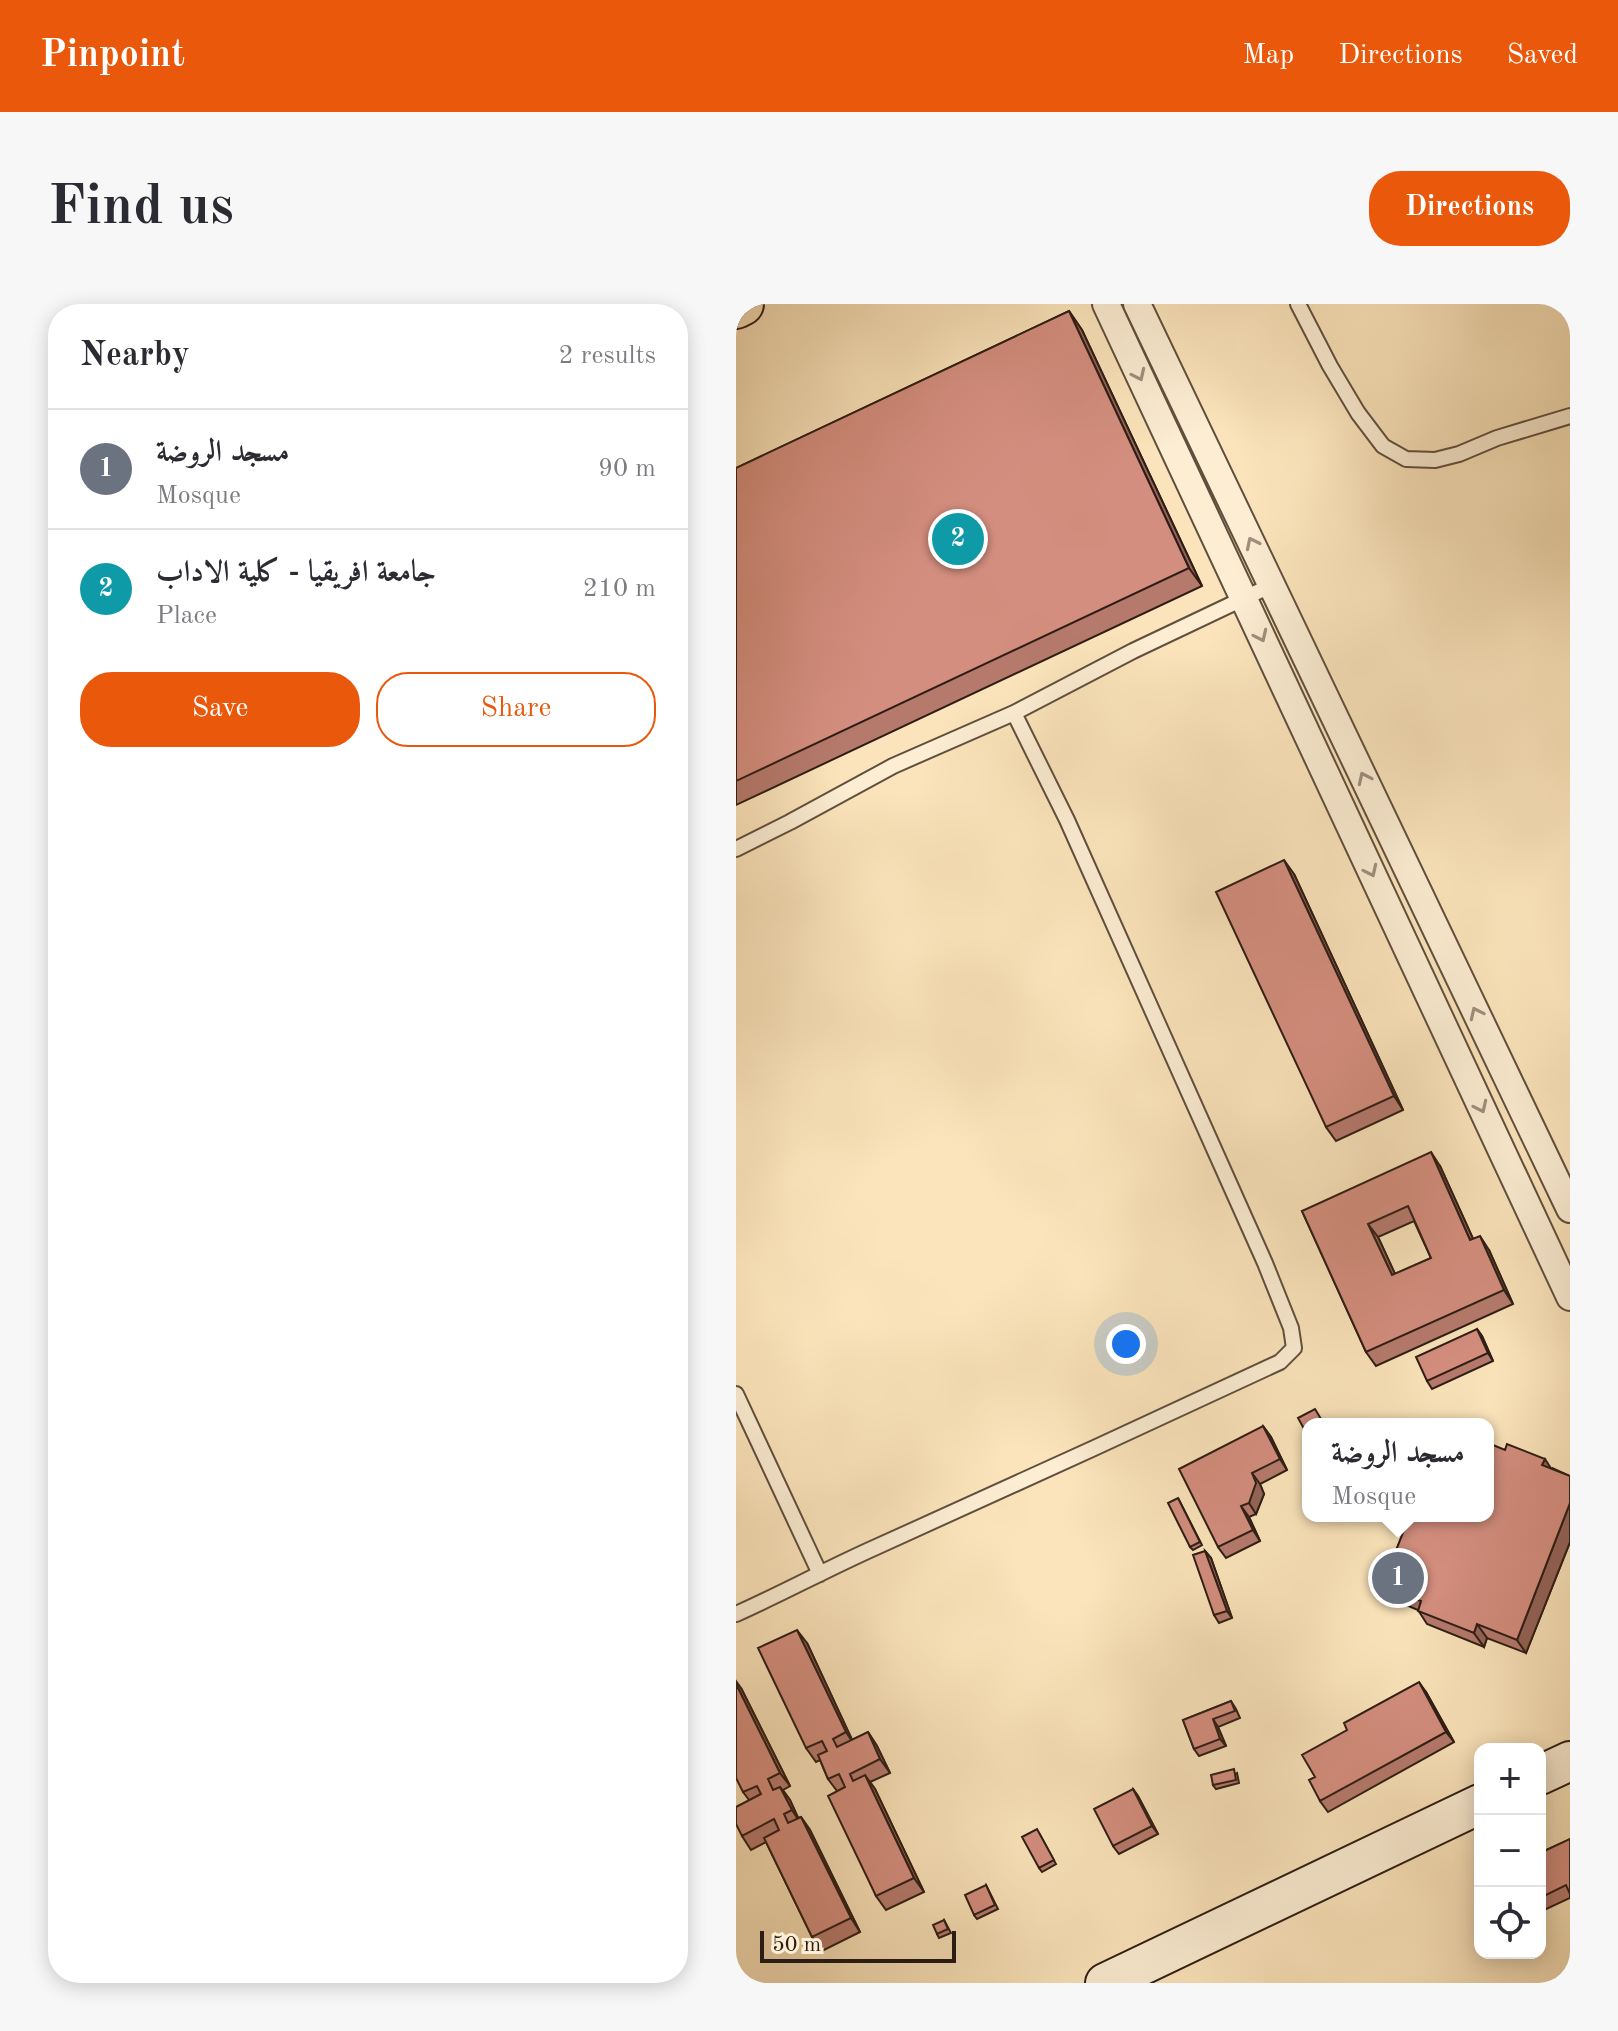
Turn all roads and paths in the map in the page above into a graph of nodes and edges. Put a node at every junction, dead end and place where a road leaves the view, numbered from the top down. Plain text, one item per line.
1 (742, 304) edge
2 (1106, 304) edge
3 (1137, 304) edge
4 (1298, 304) edge
5 (736, 307) edge
6 (1570, 416) edge
7 (1272, 585) junction
8 (1244, 599) junction
9 (1014, 713) junction
10 (736, 849) edge
11 (1570, 1209) edge
12 (1570, 1297) edge
13 (736, 1394) edge
14 (820, 1574) junction
15 (736, 1614) edge
16 (1570, 1761) edge
17 (1546, 1772) edge
18 (1474, 1807) edge
19 (1105, 1983) edge

1 - 5 main road
2 -> 8 street
7 -> 3 street
4 - 6 lane
7 - 8 lane
11 -> 7 street
8 - 9 lane
8 -> 12 street
9 - 10 lane
9 - 14 lane
13 - 14 lane
14 - 15 lane
16 - 17 street
18 - 19 street

